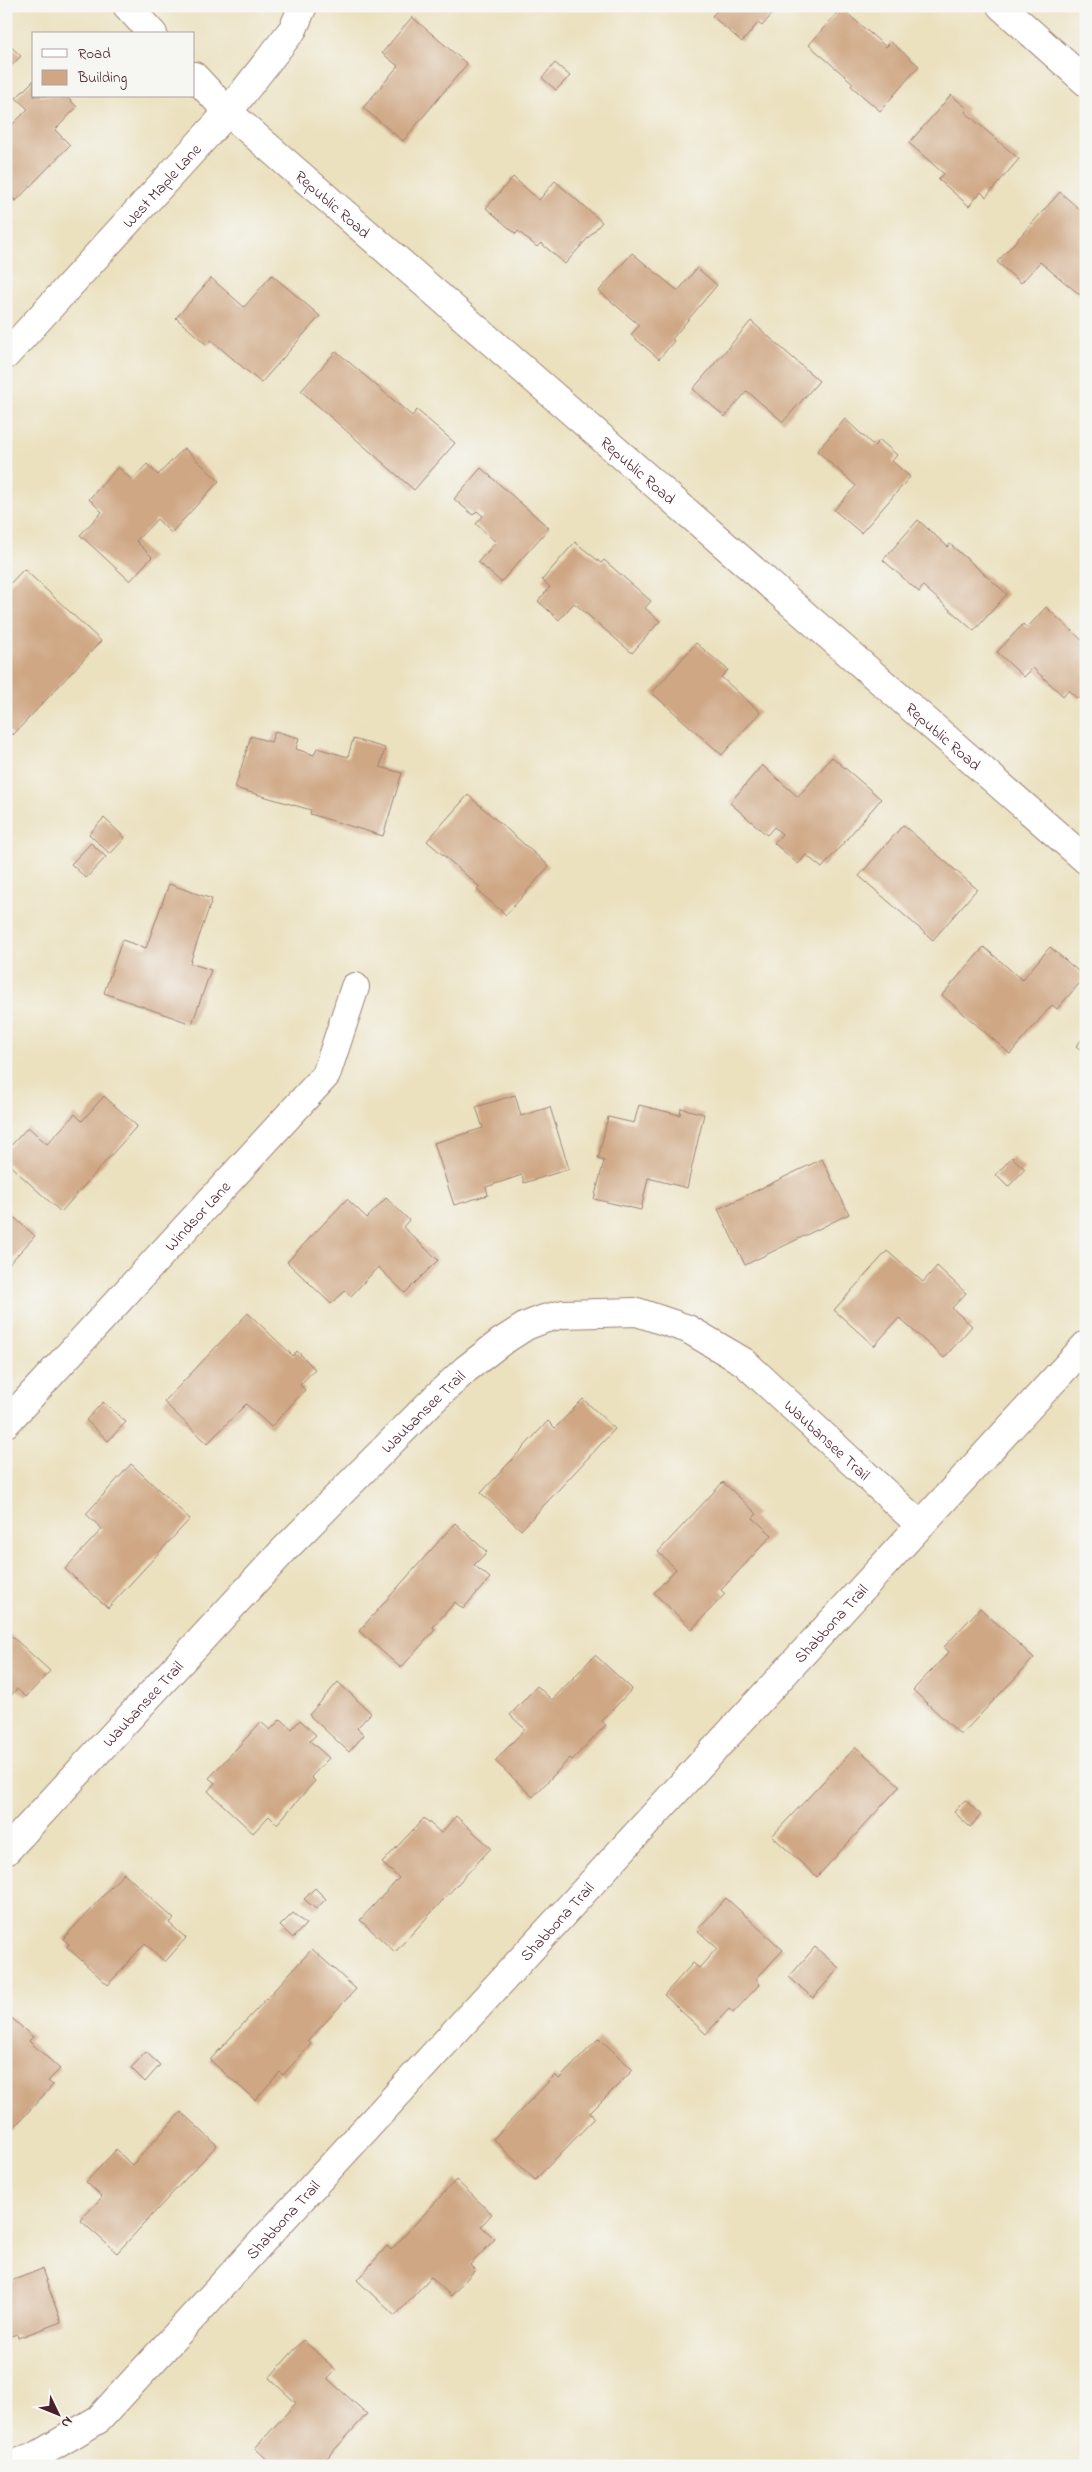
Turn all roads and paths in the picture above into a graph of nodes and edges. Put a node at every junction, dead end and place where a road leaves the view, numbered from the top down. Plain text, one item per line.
1 (127, 6) edge
2 (303, 6) edge
3 (1001, 6) edge
4 (151, 32) edge
5 (195, 77) edge
6 (1086, 82) edge
7 (228, 112) junction
8 (6, 355) edge
9 (1086, 860) edge
10 (355, 987) dead end
11 (1086, 1345) edge
12 (6, 1423) edge
13 (920, 1526) junction
14 (6, 1851) edge
15 (6, 2466) edge

1 - 4 street
2 - 7 street, West Maple Lane
3 - 6 street
5 - 7 street, Republic Road
7 - 8 street, West Maple Lane
7 - 9 street, Republic Road
10 - 12 street, Windsor Lane
11 - 13 street, Shabbona Trail
13 - 14 street, Waubansee Trail
13 - 15 street, Shabbona Trail

